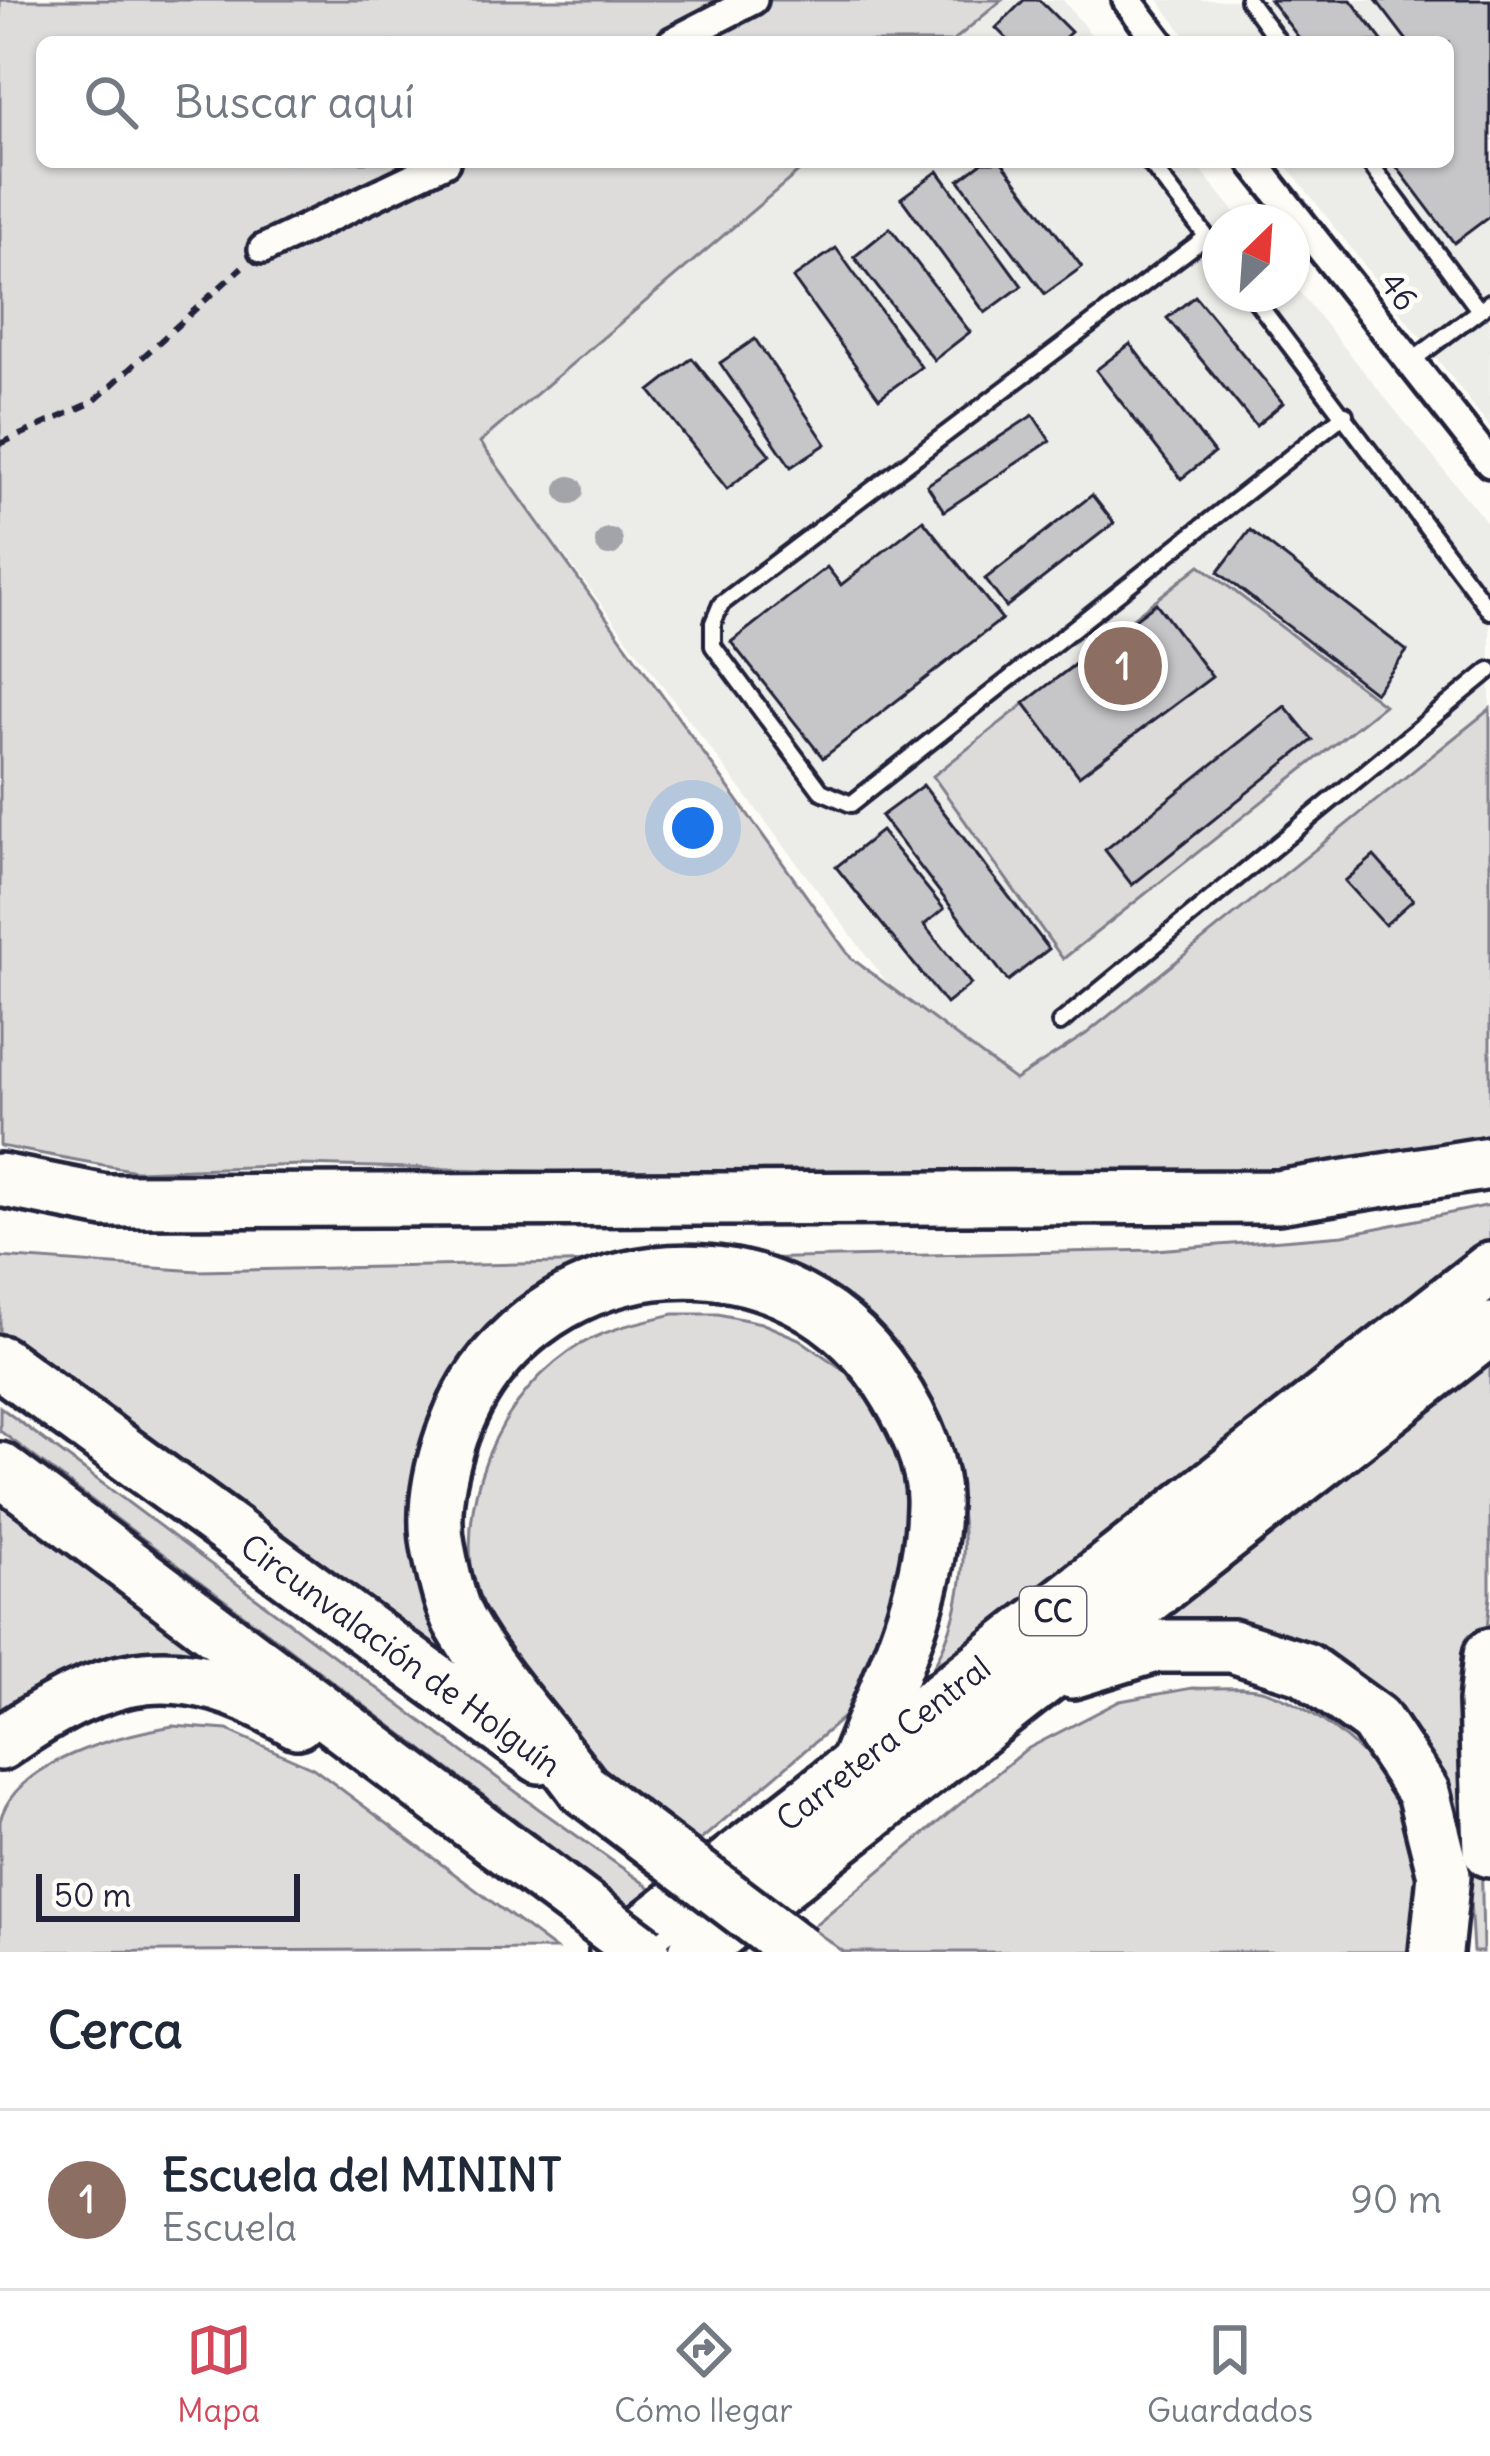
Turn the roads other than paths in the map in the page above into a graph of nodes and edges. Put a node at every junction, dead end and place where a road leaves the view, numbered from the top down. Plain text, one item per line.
1 (753, 0) edge
2 (1127, 0) edge
3 (1248, 0) edge
4 (684, 36) edge
5 (1155, 36) edge
6 (1275, 36) edge
7 (433, 168) edge
8 (1154, 168) edge
9 (1258, 168) edge
10 (1374, 168) edge
11 (1202, 232) edge
12 (1202, 240) edge
13 (263, 249) road end
14 (1485, 306) edge
15 (1265, 312) edge
16 (1409, 363) junction
17 (1346, 414) junction
18 (1490, 463) edge
19 (1490, 610) edge
20 (1490, 670) edge
21 (1060, 1023) dead end
22 (1490, 1163) edge
23 (0, 1180) edge
24 (1490, 1269) edge
25 (1490, 1329) edge
26 (0, 1362) edge
27 (0, 1469) edge
28 (1490, 1655) edge
29 (1037, 1684) junction
30 (0, 1744) edge
31 (855, 1766) junction
32 (584, 1789) junction
33 (498, 1844) junction
34 (1490, 1851) edge
35 (616, 1952) edge
36 (644, 1952) edge
37 (695, 1952) edge
38 (800, 1952) edge
39 (1436, 1952) edge

1 - 4 street
2 - 5 street
3 - 6 lane
7 - 13 street
8 - 11 lane
9 - 16 street, 46
10 - 14 lane
12 - 17 lane
14 - 16 lane
15 - 17 lane
16 - 18 street, 46
17 - 19 lane
20 - 21 lane
22 - 23 highway
24 - 31 highway, Carretera Central / CC
25 - 29 highway, Carretera Central / CC
26 - 32 highway, Circunvalación de Holguín
27 - 33 highway
28 - 34 highway
29 - 37 highway, Carretera Central / CC
29 - 39 highway
30 - 33 highway
31 - 32 highway
31 - 35 highway, Carretera Central / CC
32 - 38 highway, Circunvalación de Holguín, bridge
33 - 36 highway, bridge

